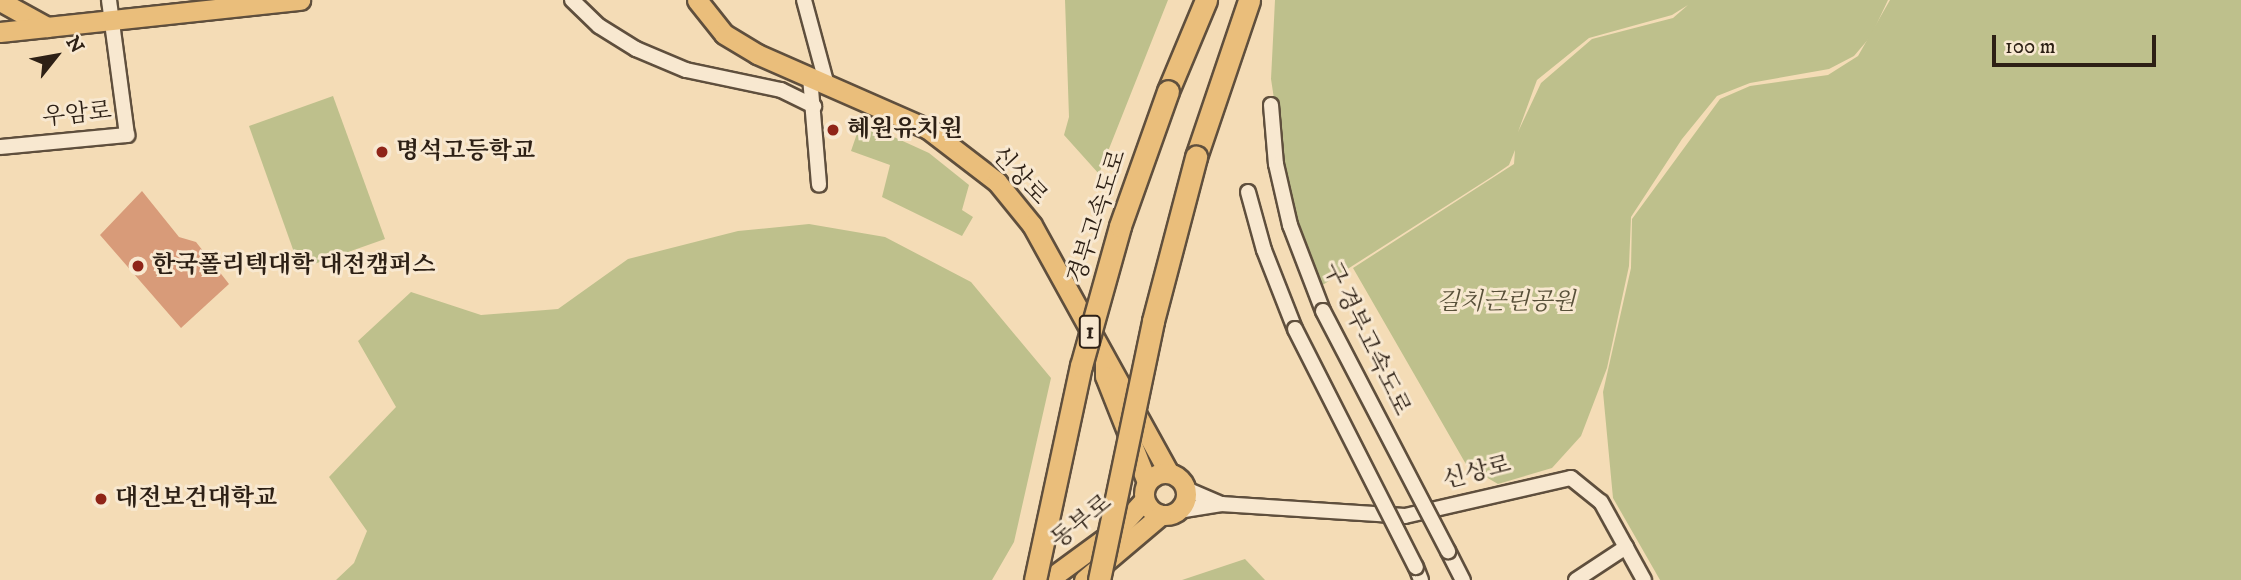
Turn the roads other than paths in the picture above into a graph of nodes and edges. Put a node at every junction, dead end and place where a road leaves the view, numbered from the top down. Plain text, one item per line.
1 (109, 0) edge
2 (300, 0) edge
3 (572, 0) edge
4 (697, 0) edge
5 (804, 0) edge
6 (1206, 0) edge
7 (1249, 0) edge
8 (0, 1) edge
9 (113, 20) junction
10 (47, 27) junction
11 (0, 32) edge
12 (819, 81) junction
13 (1271, 104) dead end
14 (814, 106) junction
15 (0, 147) edge
16 (819, 185) dead end
17 (1248, 192) dead end
18 (1105, 361) junction
19 (1169, 473) junction
20 (1186, 489) junction
21 (1146, 491) junction
22 (1221, 504) junction
23 (1170, 513) junction
24 (1626, 547) junction
25 (1418, 573) edge
26 (1035, 580) edge
27 (1048, 580) edge
28 (1084, 580) edge
29 (1099, 580) edge
30 (1463, 580) edge
31 (1576, 580) edge
32 (1644, 580) edge

1 - 9 street, 우암로
2 - 9 main road
3 - 14 street
4 - 12 main road, 신상로
5 - 12 street
6 - 26 highway, 경부고속도로 / 1, bridge
7 - 29 highway, bridge
8 - 10 main road
9 - 10 main road
9 - 15 street, 우암로
10 - 11 main road
12 - 14 street
12 - 18 main road, 신상로
13 - 30 street, 구 경부고속도로, bridge
14 - 16 street
17 - 25 street, bridge
18 - 19 main road
18 - 21 main road
19 - 20 main road
19 - 21 main road
20 - 22 street
20 - 23 main road
21 - 23 main road
21 - 27 main road, 동부로
22 - 23 street
22 - 24 street, 신상로
23 - 28 main road, 동부로
24 - 31 street
24 - 32 street, 신상로

